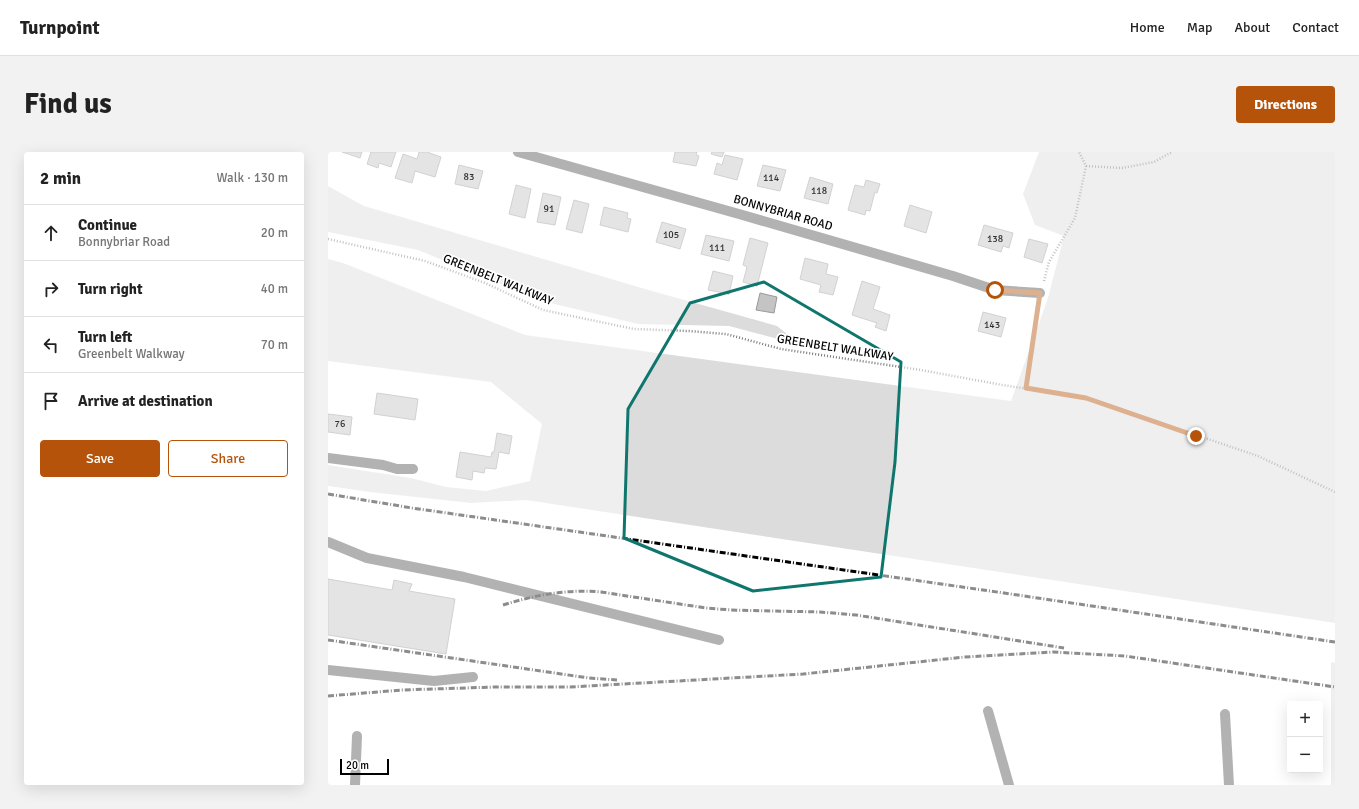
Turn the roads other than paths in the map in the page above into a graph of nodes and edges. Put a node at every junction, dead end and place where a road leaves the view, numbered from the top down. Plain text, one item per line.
1 (518, 152) edge
2 (1040, 293) road end
3 (328, 458) edge
4 (413, 469) dead end
5 (328, 542) edge
6 (719, 640) dead end
7 (329, 671) edge
8 (473, 677) dead end
9 (988, 711) dead end
10 (1225, 714) dead end
11 (357, 736) dead end
12 (355, 785) edge
13 (1009, 785) edge
14 (1228, 785) edge

1 - 2 street, BONNYBRIAR ROAD
3 - 4 street
5 - 6 street
7 - 8 street
9 - 13 street
10 - 14 street
11 - 12 street

